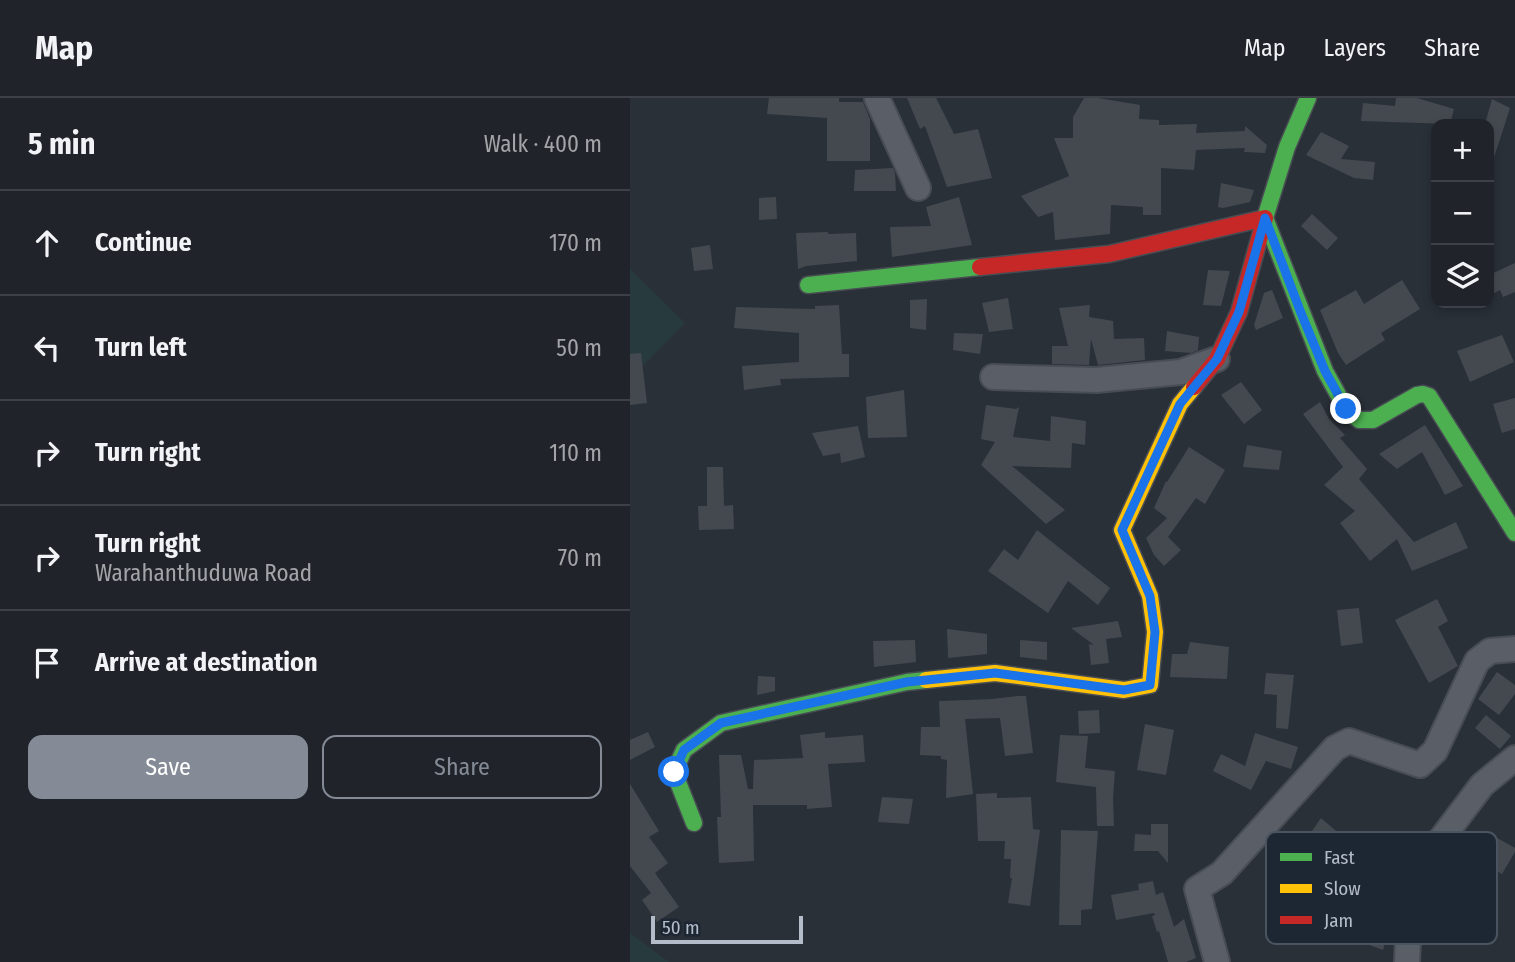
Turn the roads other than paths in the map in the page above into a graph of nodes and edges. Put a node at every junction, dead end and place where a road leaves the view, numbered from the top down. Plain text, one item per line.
1 (877, 98) edge
2 (1308, 98) edge
3 (918, 188) dead end
4 (1265, 218) junction
5 (808, 285) dead end
6 (1217, 359) junction
7 (993, 377) dead end
8 (1514, 528) edge
9 (1515, 649) edge
10 (1515, 758) edge
11 (694, 823) dead end
12 (1447, 832) edge
13 (1408, 944) edge
14 (1217, 962) edge
15 (1407, 962) edge

1 - 3 street
2 - 4 street
4 - 5 street
4 - 6 street
4 - 8 street
6 - 7 street
6 - 11 street
9 - 14 street
10 - 12 street
13 - 15 street

